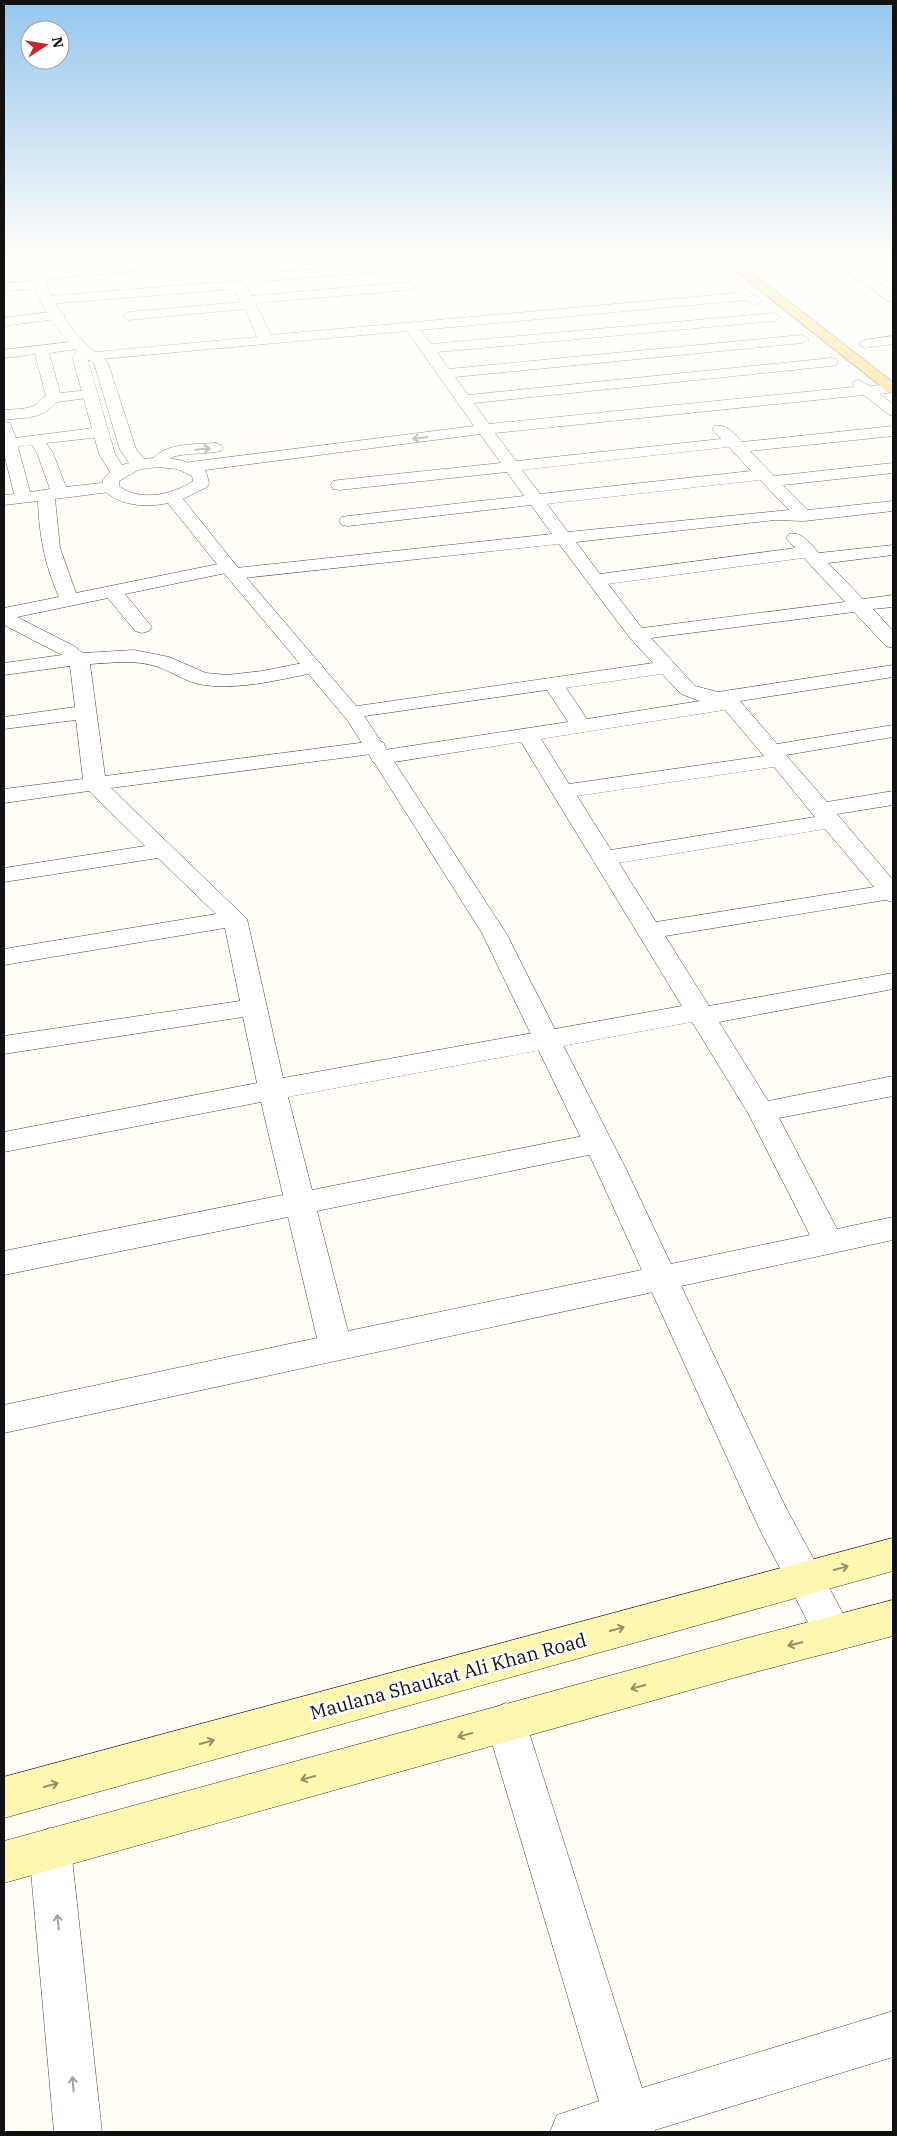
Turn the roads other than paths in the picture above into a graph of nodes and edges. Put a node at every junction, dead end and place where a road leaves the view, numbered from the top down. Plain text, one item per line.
1 (43, 358) edge
2 (86, 358) edge
3 (94, 358) edge
4 (433, 358) edge
5 (614, 358) edge
6 (645, 358) edge
7 (825, 358) edge
8 (854, 358) edge
9 (838, 368) junction
10 (445, 374) junction
11 (668, 379) junction
12 (893, 388) edge
13 (867, 391) junction
14 (90, 394) junction
15 (7, 395) dead end
16 (54, 398) junction
17 (687, 398) junction
18 (464, 400) junction
19 (114, 407) junction
20 (95, 409) junction
21 (38, 410) junction
22 (893, 411) edge
23 (5, 417) edge
24 (482, 424) junction
25 (893, 431) edge
26 (101, 432) junction
27 (42, 439) junction
28 (6, 443) edge
29 (737, 444) junction
30 (158, 462) junction
31 (139, 464) junction
32 (512, 466) junction
33 (190, 467) junction
34 (893, 468) edge
35 (769, 477) junction
36 (114, 479) junction
37 (339, 485) dead end
38 (53, 494) junction
39 (24, 498) junction
40 (172, 498) junction
41 (4, 500) edge
42 (538, 501) junction
43 (893, 506) edge
44 (775, 515) junction
45 (804, 516) junction
46 (348, 521) dead end
47 (564, 538) junction
48 (893, 550) edge
49 (812, 555) junction
50 (231, 570) junction
51 (596, 580) junction
52 (112, 591) junction
53 (69, 600) junction
54 (893, 602) edge
55 (859, 606) junction
56 (4, 614) edge
57 (4, 618) edge
58 (142, 627) dead end
59 (637, 634) junction
60 (893, 642) edge
61 (79, 659) junction
62 (313, 667) junction
63 (668, 667) junction
64 (4, 669) edge
65 (893, 671) edge
66 (553, 683) junction
67 (725, 700) junction
68 (87, 712) junction
69 (351, 712) junction
70 (4, 723) edge
71 (581, 726) junction
72 (893, 730) edge
73 (528, 734) junction
74 (378, 752) junction
75 (775, 756) junction
76 (95, 784) junction
77 (564, 792) junction
78 (4, 796) edge
79 (893, 798) edge
80 (826, 816) junction
81 (163, 850) junction
82 (605, 858) junction
83 (4, 875) edge
84 (889, 886) edge
85 (235, 919) junction
86 (650, 931) junction
87 (4, 957) edge
88 (893, 981) edge
89 (254, 1007) junction
90 (700, 1014) junction
91 (546, 1039) junction
92 (4, 1045) edge
93 (893, 1086) edge
94 (272, 1090) junction
95 (761, 1112) junction
96 (4, 1142) edge
97 (598, 1143) junction
98 (301, 1204) junction
99 (893, 1229) edge
100 (829, 1242) junction
101 (4, 1263) edge
102 (662, 1277) junction
103 (336, 1347) junction
104 (4, 1419) edge
105 (893, 1554) edge
106 (803, 1578) junction
107 (893, 1618) edge
108 (834, 1634) junction
109 (506, 1723) junction
110 (4, 1798) edge
111 (50, 1849) junction
112 (4, 1862) edge
113 (893, 2034) edge
114 (629, 2124) edge
115 (78, 2132) edge
116 (574, 2132) edge

1 - 16 street
2 - 14 street
3 - 19 street
4 - 10 street
5 - 10 street
6 - 11 street
7 - 9 street
8 - 12 main road
9 - 11 street
9 - 13 street
10 - 18 street
11 - 17 street
11 - 18 street
12 - 13 street
13 - 17 street
13 - 22 street
14 - 16 street
14 - 20 street
15 - 23 street
16 - 21 street
17 - 24 street
17 - 29 street
18 - 24 street
19 - 20 street
19 - 31 street
20 - 26 street
21 - 23 street
21 - 27 street
23 - 28 street
30 -> 24 street
24 - 32 street
24 -> 33 street
25 - 29 street
26 - 27 street
26 - 36 street
27 - 28 street
27 - 38 street
28 - 39 street
29 - 32 street
29 - 35 street
30 - 31 street
30 - 33 street
31 - 36 street
32 - 37 street
32 - 42 street
33 - 40 street
34 - 35 street
35 - 42 street
35 - 45 street
36 - 38 street
36 - 40 street
38 - 39 street
38 - 53 street
39 - 41 street
40 - 50 street
42 - 46 street
42 - 47 street
43 - 45 street
44 - 45 street
44 - 47 street
44 - 49 street
47 - 50 street
47 - 51 street
48 - 49 street
49 - 51 street
49 - 55 street
50 - 52 street
50 - 62 street
51 - 59 street
52 - 53 street
52 - 58 street
53 - 56 street
54 - 55 street
55 - 59 street
55 - 60 street
57 - 61 street
59 - 63 street
61 - 62 street
61 - 64 street
61 - 68 street
62 - 69 street
63 - 66 street
63 - 67 street
65 - 67 street
66 - 69 street
66 - 71 street
67 - 71 street
67 - 75 street
68 - 70 street
68 - 76 street
69 - 74 street
71 - 73 street
72 - 75 street
73 - 74 street
73 - 77 street
74 - 76 street
74 - 91 street
75 - 77 street
75 - 80 street
76 - 78 street
76 - 81 street
77 - 82 street
79 - 80 street
80 - 82 street
80 - 84 street
81 - 83 street
81 - 85 street
82 - 86 street
84 - 86 street
85 - 87 street
85 - 89 street
86 - 90 street
88 - 90 street
89 - 92 street
89 - 94 street
90 - 91 street
90 - 95 street
91 - 94 street
91 - 97 street
93 - 95 street
94 - 96 street
94 - 98 street
95 - 100 street
97 - 98 street
97 - 102 street
98 - 101 street
98 - 103 street
99 - 100 street
100 - 102 street
102 - 103 street
102 - 106 street
103 - 104 street
106 -> 105 main road, Maulana Shaukat Ali Khan Road
106 - 108 street
110 -> 106 main road, Maulana Shaukat Ali Khan Road
107 - 108 main road
108 -> 109 main road
109 -> 111 main road
109 - 114 street
111 - 112 main road
115 -> 111 street
113 - 114 street
114 - 116 street

